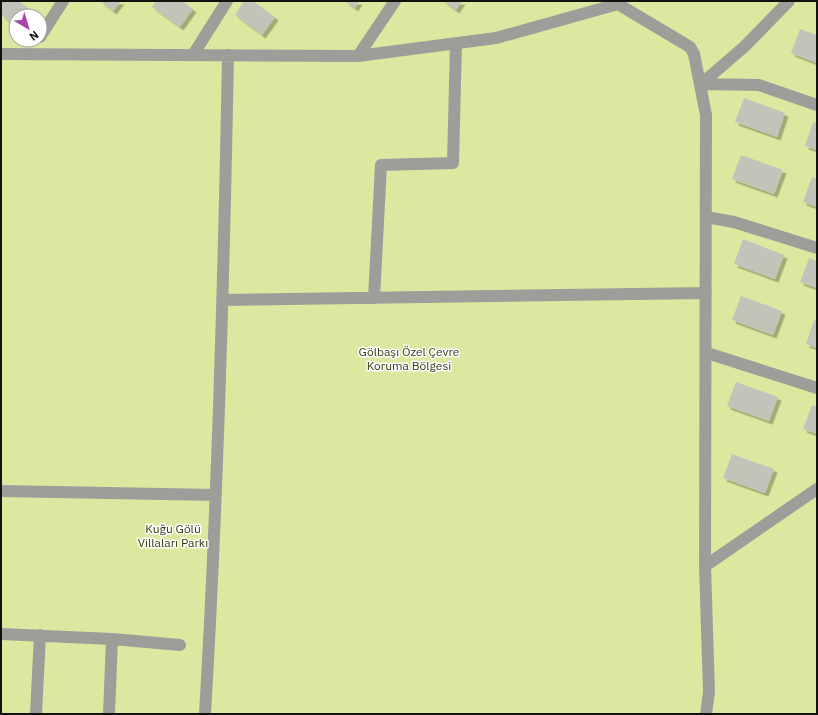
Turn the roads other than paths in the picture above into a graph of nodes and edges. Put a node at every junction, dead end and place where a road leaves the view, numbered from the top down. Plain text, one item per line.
1 (63, 1) edge
2 (227, 1) edge
3 (395, 1) edge
4 (788, 1) edge
5 (592, 6) edge
6 (48, 24) edge
7 (456, 43) junction
8 (33, 48) edge
9 (1, 54) edge
10 (29, 54) junction
11 (193, 55) junction
12 (228, 55) junction
13 (358, 56) junction
14 (701, 84) junction
15 (817, 105) edge
16 (706, 217) junction
17 (817, 248) edge
18 (706, 293) junction
19 (374, 298) junction
20 (223, 300) junction
21 (706, 353) junction
22 (817, 388) edge
23 (817, 489) edge
24 (1, 491) edge
25 (216, 495) junction
26 (705, 566) junction
27 (1, 634) edge
28 (40, 635) junction
29 (112, 639) junction
30 (180, 645) dead end
31 (36, 714) edge
32 (110, 714) edge
33 (205, 714) edge
34 (706, 714) edge

1 - 6 street
2 - 11 street
3 - 13 street
4 - 14 street
5 - 7 street
5 - 14 street
7 - 13 street
7 - 19 street
8 - 10 street
9 - 10 street
10 - 11 street
11 - 12 street
12 - 13 street
12 - 20 street
14 - 15 street
14 - 16 street
16 - 17 street
16 - 18 street
18 - 19 street
18 - 21 street
19 - 20 street
20 - 25 street
21 - 22 street
21 - 26 street
23 - 26 street
24 - 25 street
25 - 33 street
26 - 34 street
27 - 28 street
28 - 29 street
28 - 31 street
29 - 30 street
29 - 32 street

